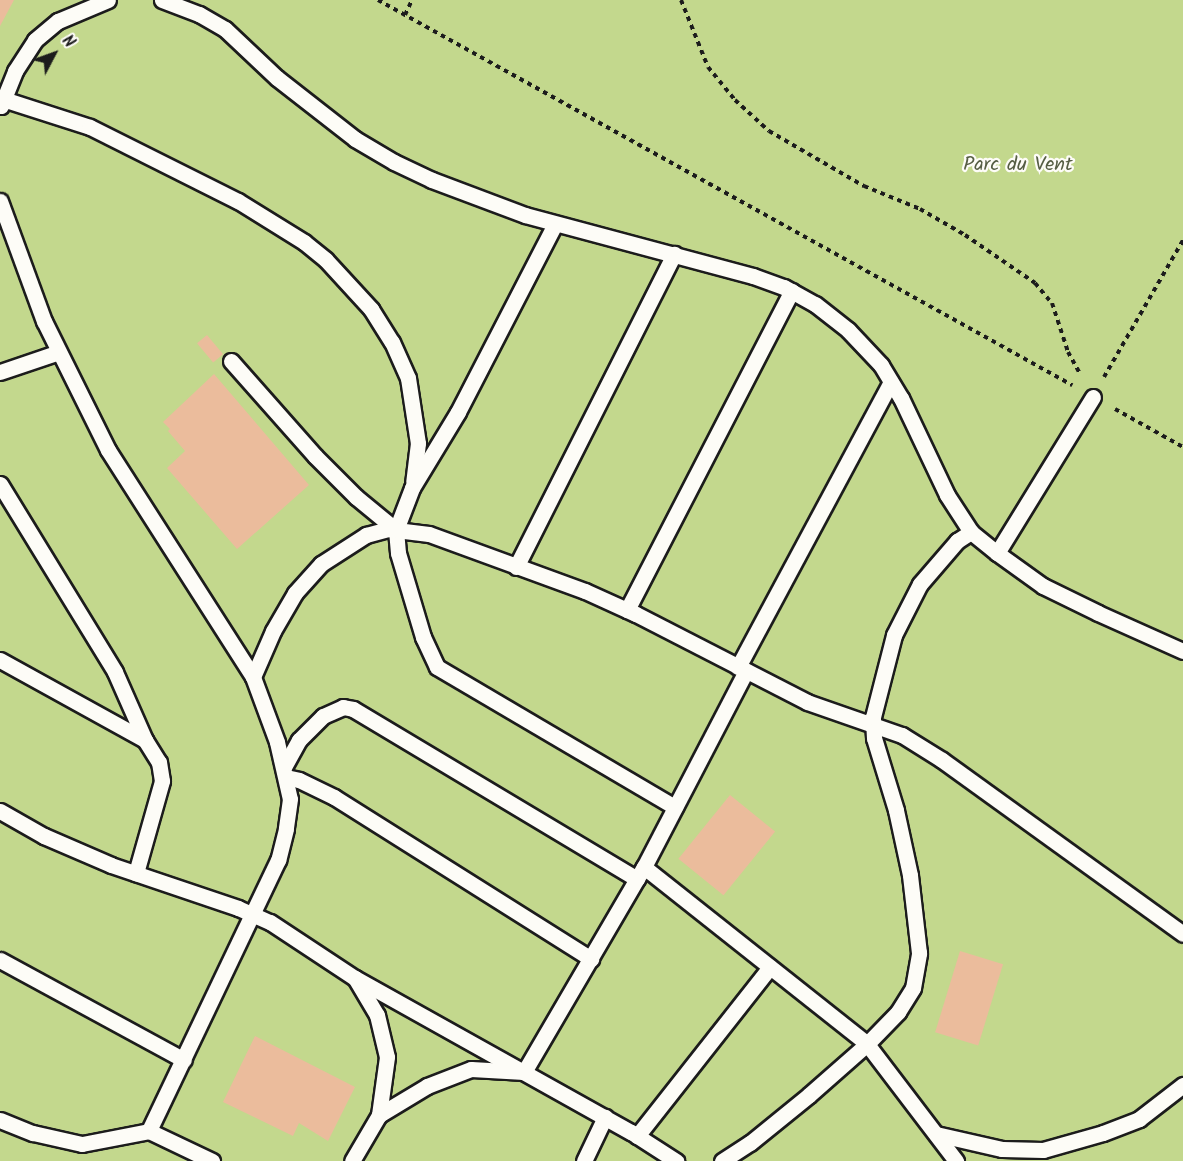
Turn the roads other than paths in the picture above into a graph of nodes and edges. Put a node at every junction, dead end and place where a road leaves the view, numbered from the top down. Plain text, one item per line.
1 (108, 0) edge
2 (162, 0) edge
3 (2, 104) edge
4 (0, 201) edge
5 (555, 224) junction
6 (674, 254) junction
7 (792, 291) junction
8 (59, 352) junction
9 (231, 361) dead end
10 (0, 372) edge
11 (891, 382) junction
12 (1093, 397) road end
13 (0, 484) edge
14 (412, 488) junction
15 (396, 530) junction
16 (971, 532) junction
17 (997, 553) junction
18 (516, 567) junction
19 (627, 610) junction
20 (1183, 651) edge
21 (0, 660) edge
22 (742, 669) junction
23 (253, 677) junction
24 (873, 726) junction
25 (145, 740) junction
26 (285, 772) junction
27 (675, 807) junction
28 (0, 810) edge
29 (136, 873) junction
30 (640, 873) junction
31 (254, 915) junction
32 (1183, 934) edge
33 (591, 959) junction
34 (0, 960) edge
35 (770, 967) junction
36 (355, 978) junction
37 (867, 1044) junction
38 (184, 1060) junction
39 (524, 1072) junction
40 (1183, 1085) edge
41 (379, 1114) junction
42 (606, 1117) junction
43 (0, 1120) edge
44 (149, 1131) junction
45 (936, 1134) junction
46 (637, 1136) junction
47 (212, 1161) edge
48 (352, 1161) edge
49 (584, 1161) edge
50 (676, 1161) edge
51 (722, 1161) edge
52 (956, 1161) edge

1 - 3 lane
2 - 5 lane
3 - 14 lane
4 - 8 lane
5 - 6 lane
5 - 14 lane
6 - 7 lane
6 - 18 lane
7 - 11 lane
7 - 19 lane
8 - 10 lane
8 - 23 lane
9 - 15 lane
11 - 16 lane
11 - 22 lane
12 - 17 lane
13 - 25 lane
14 - 15 lane
15 - 18 lane
15 - 23 lane
15 - 27 lane
16 - 17 lane
16 - 24 lane
17 - 20 lane
18 - 19 lane
19 - 22 lane
21 - 25 lane
22 - 24 lane
22 - 27 lane
23 - 26 lane
24 - 32 lane
24 - 37 lane
25 - 29 lane
26 - 30 lane
26 - 31 lane
26 - 33 lane
27 - 30 lane
28 - 29 lane
29 - 31 lane
30 - 33 lane
30 - 35 lane
31 - 36 lane
31 - 38 lane
33 - 39 lane
34 - 38 lane
35 - 37 lane
35 - 46 lane
36 - 39 lane
36 - 41 lane
37 - 45 lane
37 - 51 lane
38 - 44 lane
39 - 41 lane
39 - 42 lane
40 - 45 lane
41 - 48 lane
42 - 46 lane
42 - 49 lane
43 - 44 lane
44 - 47 lane
45 - 52 lane
46 - 50 lane

